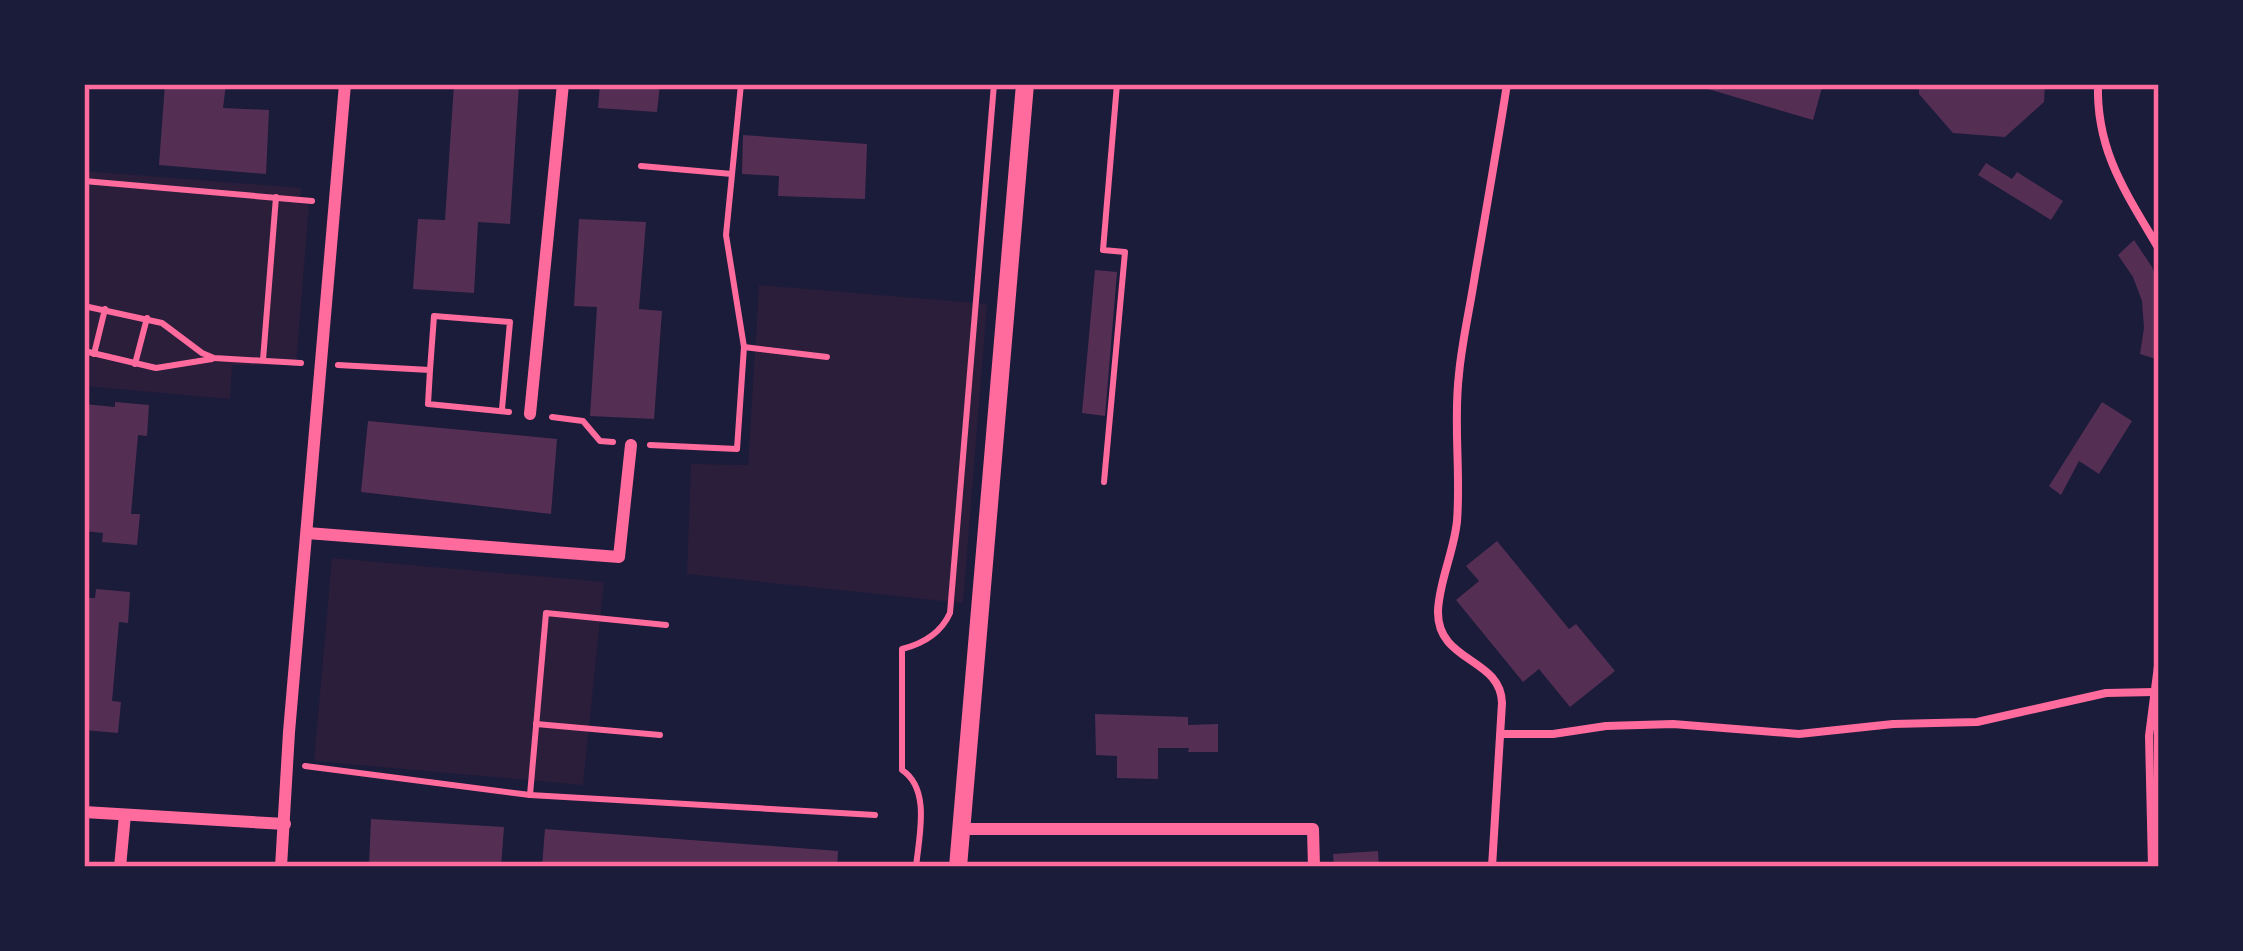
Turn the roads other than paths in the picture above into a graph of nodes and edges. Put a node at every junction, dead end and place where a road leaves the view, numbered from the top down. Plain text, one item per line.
1 (345, 84) edge
2 (563, 84) edge
3 (1025, 84) edge
4 (1507, 84) edge
5 (2098, 84) edge
6 (2159, 249) edge
7 (530, 414) dead end
8 (631, 445) dead end
9 (307, 532) junction
10 (2159, 658) edge
11 (2154, 692) junction
12 (1501, 734) junction
13 (84, 812) edge
14 (125, 814) junction
15 (285, 824) junction
16 (962, 829) junction
17 (120, 867) edge
18 (281, 867) edge
19 (958, 867) edge
20 (1314, 867) edge
21 (1492, 867) edge
22 (2152, 867) edge

1 - 9 street
2 - 7 street
3 - 16 street
4 - 12 lane
5 - 6 lane
8 - 9 street
9 - 15 street
10 - 11 lane
11 - 12 lane
11 - 22 lane
12 - 21 lane
13 - 14 street
14 - 15 street
14 - 17 street
15 - 18 street
16 - 19 street
16 - 20 street

